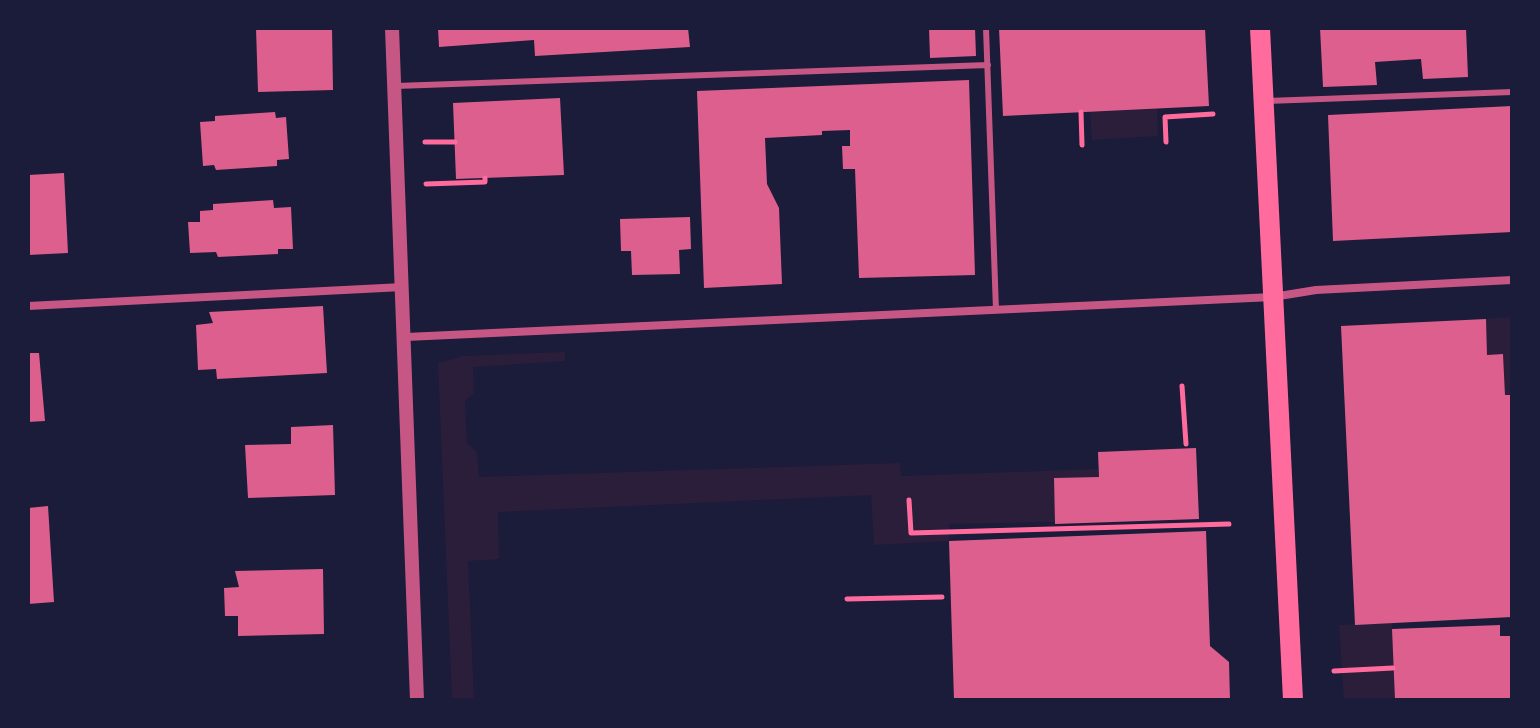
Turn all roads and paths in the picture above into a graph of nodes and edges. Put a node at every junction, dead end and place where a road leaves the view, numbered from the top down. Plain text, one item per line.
1 (392, 28) edge
2 (986, 28) edge
3 (1260, 28) edge
4 (988, 65) junction
5 (395, 86) junction
6 (1512, 92) edge
7 (1263, 101) junction
8 (1081, 112) dead end
9 (1213, 114) dead end
10 (425, 142) dead end
11 (455, 142) dead end
12 (1166, 142) dead end
13 (1082, 145) dead end
14 (485, 178) dead end
15 (426, 184) dead end
16 (1512, 280) edge
17 (403, 287) junction
18 (1273, 297) junction
19 (28, 306) edge
20 (996, 310) junction
21 (406, 337) junction
22 (1182, 386) dead end
23 (1186, 444) dead end
24 (909, 500) dead end
25 (1229, 524) dead end
26 (942, 597) dead end
27 (847, 599) dead end
28 (1393, 668) dead end
29 (1334, 671) dead end
30 (417, 700) edge
31 (1293, 700) edge

1 - 5 street
2 - 4 lane
3 - 7 main road
4 - 5 lane
4 - 20 lane
5 - 17 street
6 - 7 lane
7 - 18 main road
8 - 13 path
9 - 12 path
10 - 11 path
14 - 15 path
16 - 18 street
17 - 19 street
17 - 21 street
18 - 20 street
18 - 31 main road
20 - 21 street
21 - 30 street
22 - 23 path
24 - 25 path
26 - 27 path
28 - 29 path

